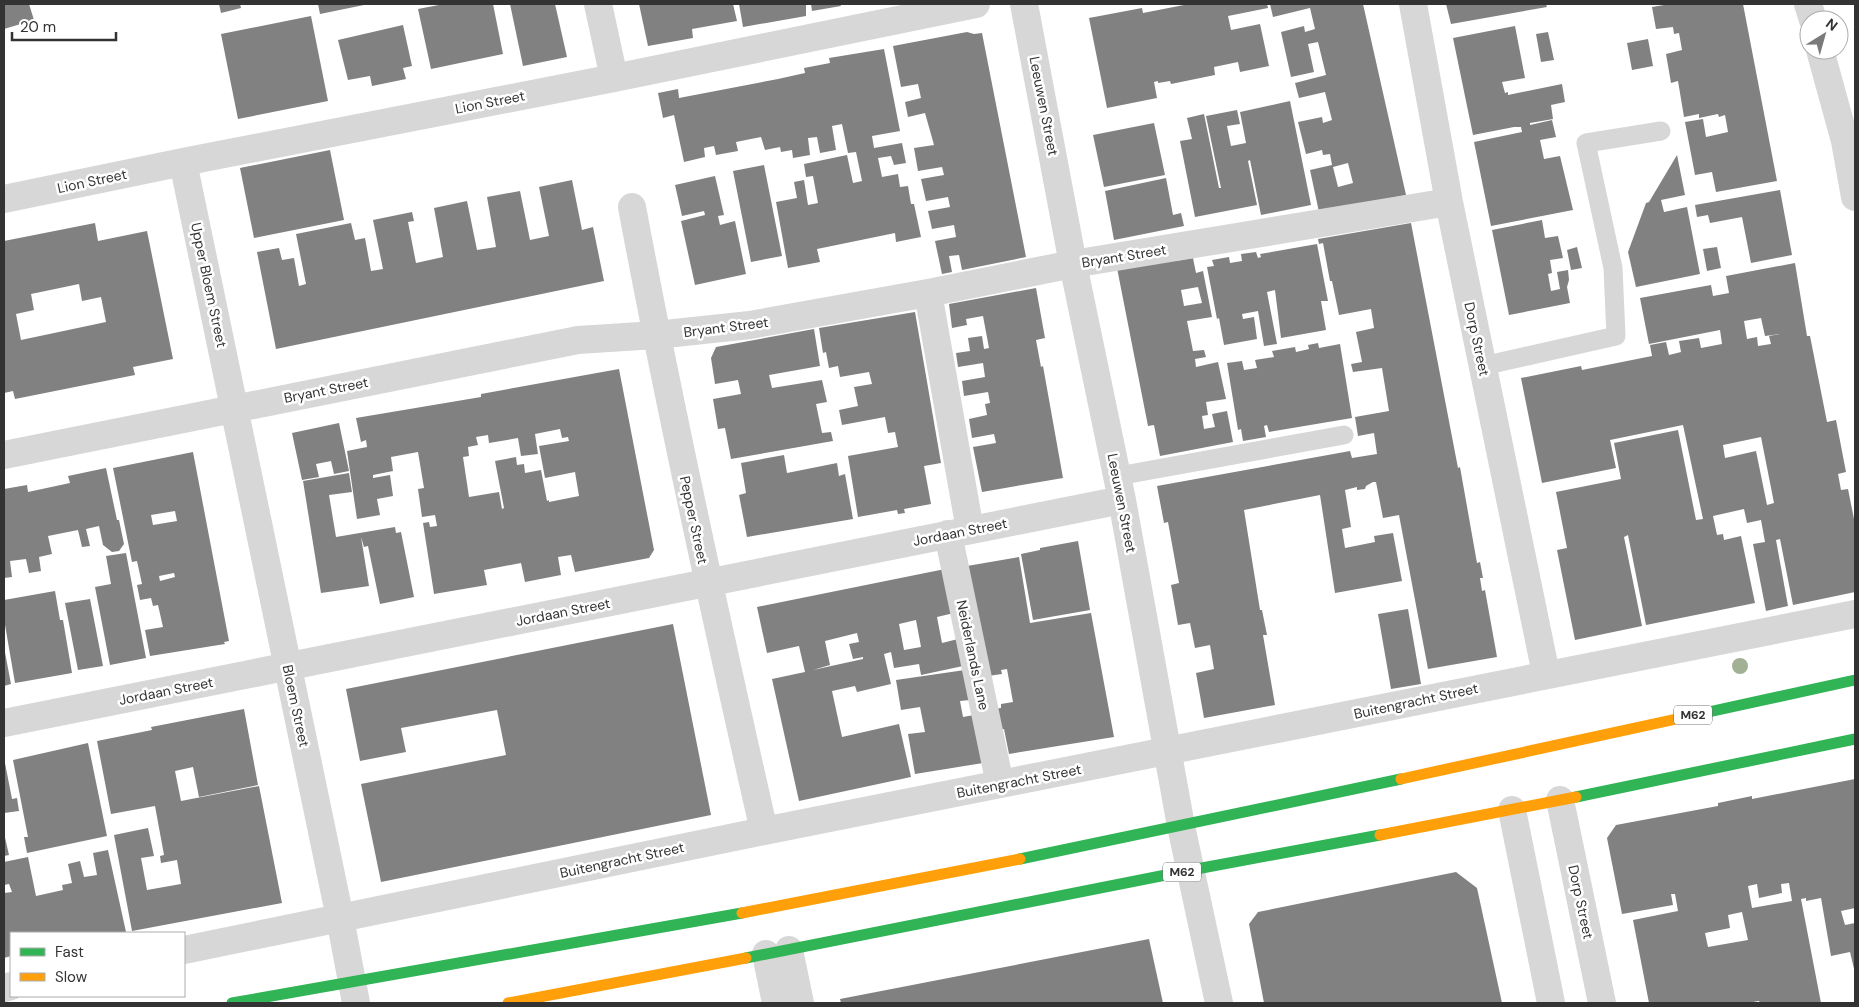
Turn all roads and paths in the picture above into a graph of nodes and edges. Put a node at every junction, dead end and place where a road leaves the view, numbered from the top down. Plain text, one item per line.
1 (598, 4) edge
2 (976, 4) edge
3 (1024, 4) edge
4 (1413, 4) edge
5 (1823, 60) edge
6 (614, 78) junction
7 (1661, 131) dead end
8 (1850, 140) edge
9 (183, 162) junction
10 (1855, 197) edge
11 (4, 199) edge
12 (1449, 202) junction
13 (632, 207) dead end
14 (1073, 264) junction
15 (928, 293) junction
16 (656, 335) junction
17 (1483, 366) junction
18 (235, 409) junction
19 (1344, 434) dead end
20 (4, 455) edge
21 (1120, 488) junction
22 (959, 532) junction
23 (708, 584) junction
24 (1855, 614) edge
25 (288, 667) junction
26 (1546, 674) junction
27 (1855, 680) edge
28 (4, 723) edge
29 (1855, 739) edge
30 (1168, 752) junction
31 (998, 776) dead end
32 (1560, 800) junction
33 (1512, 810) junction
34 (1181, 826) junction
35 (764, 831) junction
36 (1191, 870) junction
37 (340, 918) junction
38 (185, 950) edge
39 (778, 952) junction
40 (354, 992) edge
41 (232, 1003) edge
42 (508, 1003) edge
43 (776, 1003) edge
44 (800, 1003) edge
45 (1219, 1003) edge
46 (1551, 1003) edge
47 (1602, 1003) edge

1 - 6 street
2 - 6 street, Lion Street
3 - 14 street, Leeuwen Street
4 - 12 street, Dorp Street
5 - 8 street
6 - 9 street, Lion Street
7 - 17 lane
8 - 10 street
9 - 11 street, Lion Street
9 - 18 street, Upper Bloem Street
12 - 14 street, Bryant Street
12 - 17 street, Dorp Street
13 - 16 street, Pepper Street
14 - 15 street, Bryant Street
14 - 21 street, Leeuwen Street
15 - 16 street, Bryant Street
15 - 22 street, Neiderlands Lane
16 - 18 street, Bryant Street
16 - 23 street, Pepper Street
17 - 26 street, Dorp Street
18 - 20 street, Bryant Street
18 - 25 street, Bloem Street
19 - 21 lane
21 - 22 street, Jordaan Street
21 - 30 street, Leeuwen Street
22 - 23 street, Jordaan Street
22 - 31 street, Neiderlands Lane
23 - 25 street, Jordaan Street
23 - 35 street, Pepper Street
24 - 26 street, Buitengracht Street
25 - 28 street, Jordaan Street
25 - 37 street, Bloem Street
26 - 30 street, Buitengracht Street
27 - 34 main road, M62
29 - 32 main road, M62
30 - 34 street, Leeuwen Street
30 - 35 street, Buitengracht Street
32 - 33 main road, M62
32 - 47 street, Dorp Street
33 - 36 main road, M62
33 - 46 street
34 - 36 street, Leeuwen Street
34 - 40 main road, M62
35 - 37 street, Buitengracht Street
36 - 39 main road, M62
36 - 45 street, Leeuwen Street
37 - 38 street, Buitengracht Street
37 - 40 street, Bloem Street
39 - 42 main road, M62
39 - 43 street
39 - 44 street
40 - 41 main road, M62

